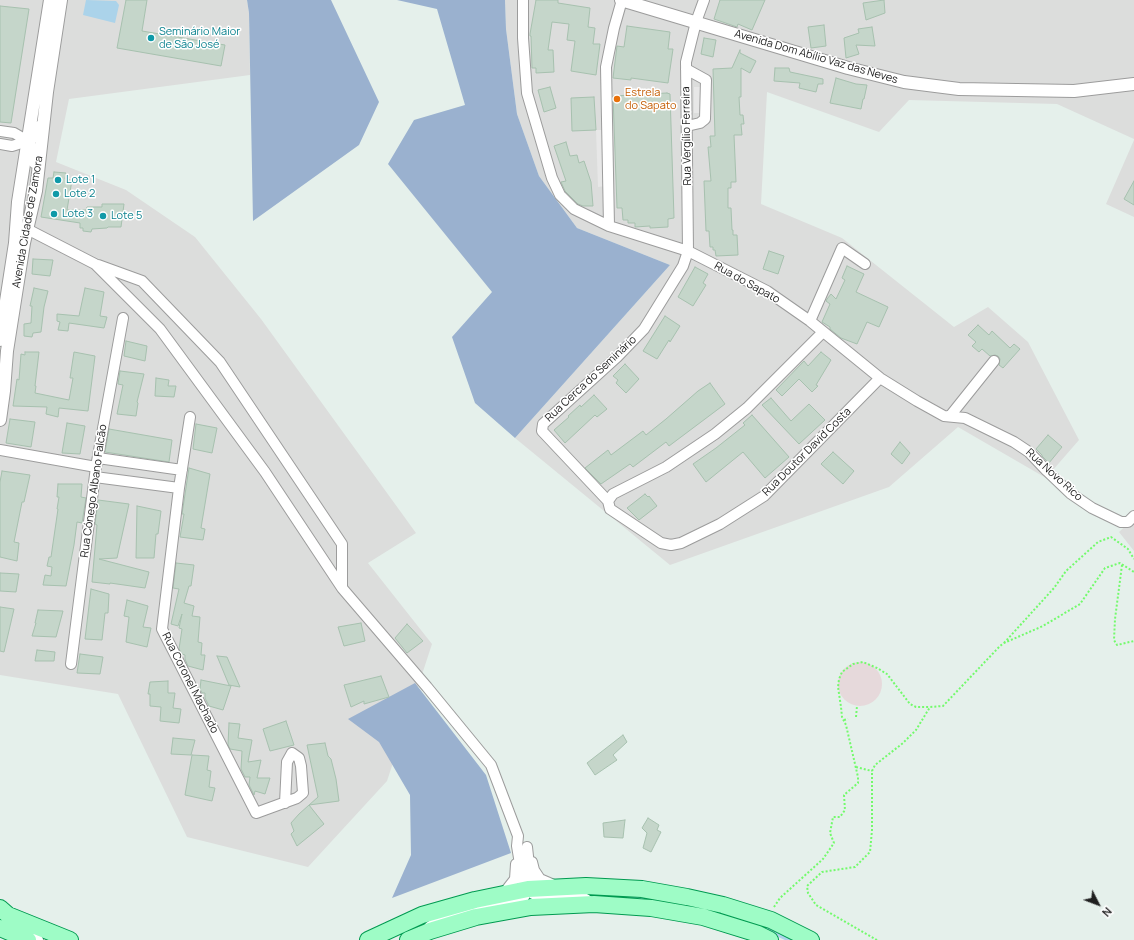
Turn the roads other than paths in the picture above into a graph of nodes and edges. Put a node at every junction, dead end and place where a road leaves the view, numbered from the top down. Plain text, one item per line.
1 (50, 0) edge
2 (61, 0) edge
3 (522, 0) edge
4 (622, 0) edge
5 (704, 0) edge
6 (696, 22) junction
7 (686, 69) junction
8 (1134, 84) edge
9 (47, 92) junction
10 (30, 121) junction
11 (687, 126) junction
12 (0, 131) edge
13 (14, 133) junction
14 (28, 141) junction
15 (0, 144) edge
16 (12, 146) junction
17 (25, 158) junction
18 (36, 191) junction
19 (609, 226) junction
20 (28, 229) junction
21 (688, 251) junction
22 (95, 264) junction
23 (865, 264) dead end
24 (123, 318) dead end
25 (810, 321) junction
26 (823, 332) junction
27 (0, 340) edge
28 (994, 361) dead end
29 (880, 378) junction
30 (950, 416) junction
31 (190, 417) dead end
32 (0, 420) edge
33 (543, 424) joint
34 (0, 450) edge
35 (96, 467) junction
36 (182, 470) junction
37 (179, 488) junction
38 (608, 501) junction
39 (1134, 516) edge
40 (342, 588) junction
41 (71, 664) dead end
42 (285, 803) dead end
43 (521, 843) junction
44 (562, 887) junction
45 (528, 889) junction
46 (504, 894) junction
47 (594, 904) junction
48 (12, 928) edge
49 (414, 937) edge
50 (38, 940) edge
51 (70, 940) edge
52 (368, 940) edge
53 (770, 940) edge
54 (810, 940) edge

1 - 10 street, Avenida Cidade de Zamora
2 - 9 street, Avenida Cidade de Zamora
3 - 19 street, Rua do Sapato
4 - 6 street, Avenida Dom Abílio Vaz das Neves
4 - 19 street
5 - 6 street, Rua Vergílio Ferreira
6 - 7 street, Rua Vergílio Ferreira
6 - 8 street, Avenida Dom Abílio Vaz das Neves
7 - 11 street, Rua Vergílio Ferreira
7 - 11 street
9 - 14 street
9 - 18 street, Avenida Cidade de Zamora
10 - 13 street
10 - 14 street, Avenida Cidade de Zamora
11 - 21 street, Rua Vergílio Ferreira
12 - 13 street
13 - 14 street
14 - 16 street
14 - 17 street, Avenida Cidade de Zamora
14 - 18 street
15 - 16 street
16 - 17 street
17 - 27 street, Avenida Cidade de Zamora
18 - 20 street, Avenida Cidade de Zamora
19 - 21 street, Rua do Sapato
20 - 22 street
20 - 32 street, Avenida Cidade de Zamora
21 - 25 street, Rua do Sapato
21 - 33 street, Rua Cerca do Seminário
22 - 40 street
22 - 40 street
23 - 25 street
24 - 35 street, Rua Cónego Albano Falcão
25 - 26 street, Rua do Sapato
26 - 29 street, Rua Novo Rico
26 - 38 street
28 - 30 street
29 - 30 street, Rua Novo Rico
29 - 38 street, Rua Doutor David Costa
30 - 39 street, Rua Novo Rico
31 - 36 street, Rua Coronel Machado
33 - 38 street, Rua Doutor David Costa
34 - 35 street
35 - 36 street
35 - 37 street
35 - 41 street, Rua Cónego Albano Falcão
36 - 37 street, Rua Coronel Machado
37 - 42 street, Rua Coronel Machado
40 - 43 street
43 - 44 street
43 - 45 street
43 - 46 street
44 - 45 main road
44 - 54 main road
45 - 46 main road
45 - 47 street
45 - 49 street
46 - 52 main road
47 - 49 main road
47 - 53 main road
48 - 50 street
48 - 51 main road

